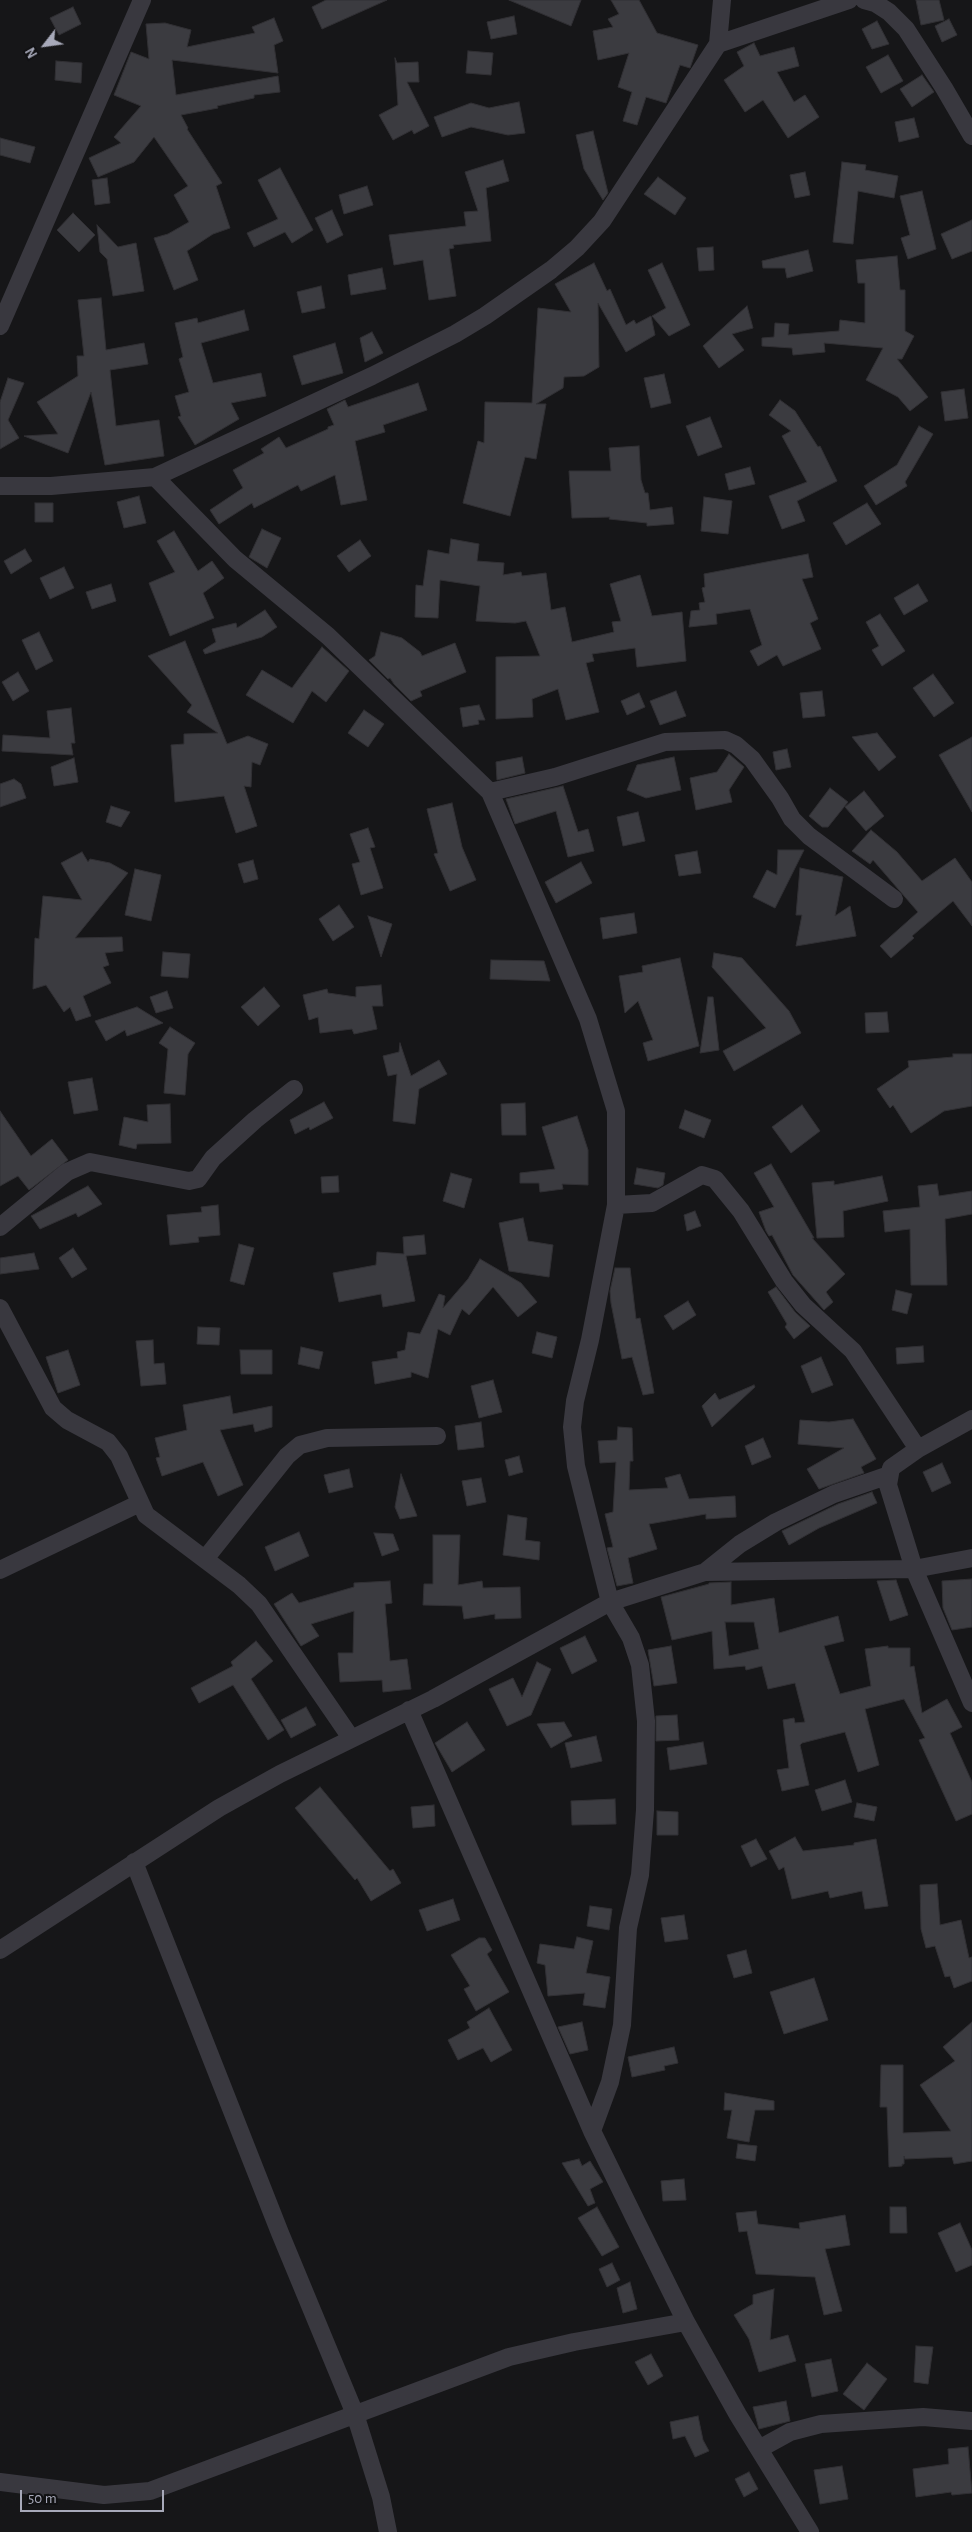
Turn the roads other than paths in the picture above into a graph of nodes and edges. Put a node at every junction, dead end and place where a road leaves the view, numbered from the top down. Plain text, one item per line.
1 (142, 0) edge
2 (722, 0) edge
3 (849, 0) edge
4 (864, 0) edge
5 (718, 44) junction
6 (972, 136) edge
7 (0, 326) edge
8 (155, 477) junction
9 (0, 486) edge
10 (490, 792) junction
11 (894, 899) dead end
12 (294, 1089) dead end
13 (616, 1205) junction
14 (0, 1227) edge
15 (0, 1308) edge
16 (972, 1419) edge
17 (437, 1436) dead end
18 (918, 1449) junction
19 (889, 1475) junction
20 (140, 1503) junction
21 (972, 1558) edge
22 (205, 1559) junction
23 (914, 1569) junction
24 (0, 1570) edge
25 (705, 1572) junction
26 (610, 1602) junction
27 (972, 1703) edge
28 (409, 1710) junction
29 (351, 1738) junction
30 (134, 1862) junction
31 (0, 1950) edge
32 (592, 2131) junction
33 (686, 2322) junction
34 (355, 2414) junction
35 (972, 2421) edge
36 (759, 2448) junction
37 (0, 2482) edge
38 (388, 2532) edge
39 (810, 2532) edge

1 - 7 street
2 - 5 street
3 - 5 street
4 - 6 street
5 - 8 street
8 - 9 street
8 - 10 street
10 - 11 street
10 - 13 street
12 - 14 street
13 - 18 street
13 - 26 street
15 - 20 street
16 - 18 street
17 - 22 street
18 - 19 street
19 - 23 street
19 - 25 street
20 - 22 street
20 - 24 street
21 - 23 street
22 - 29 street
23 - 25 street
23 - 27 street
25 - 26 street
26 - 28 street
26 - 32 street
28 - 29 street
28 - 32 street
29 - 30 street
30 - 31 street
30 - 34 street
32 - 33 street
33 - 34 street
33 - 36 street
34 - 37 street
34 - 38 street
35 - 36 street
36 - 39 street

